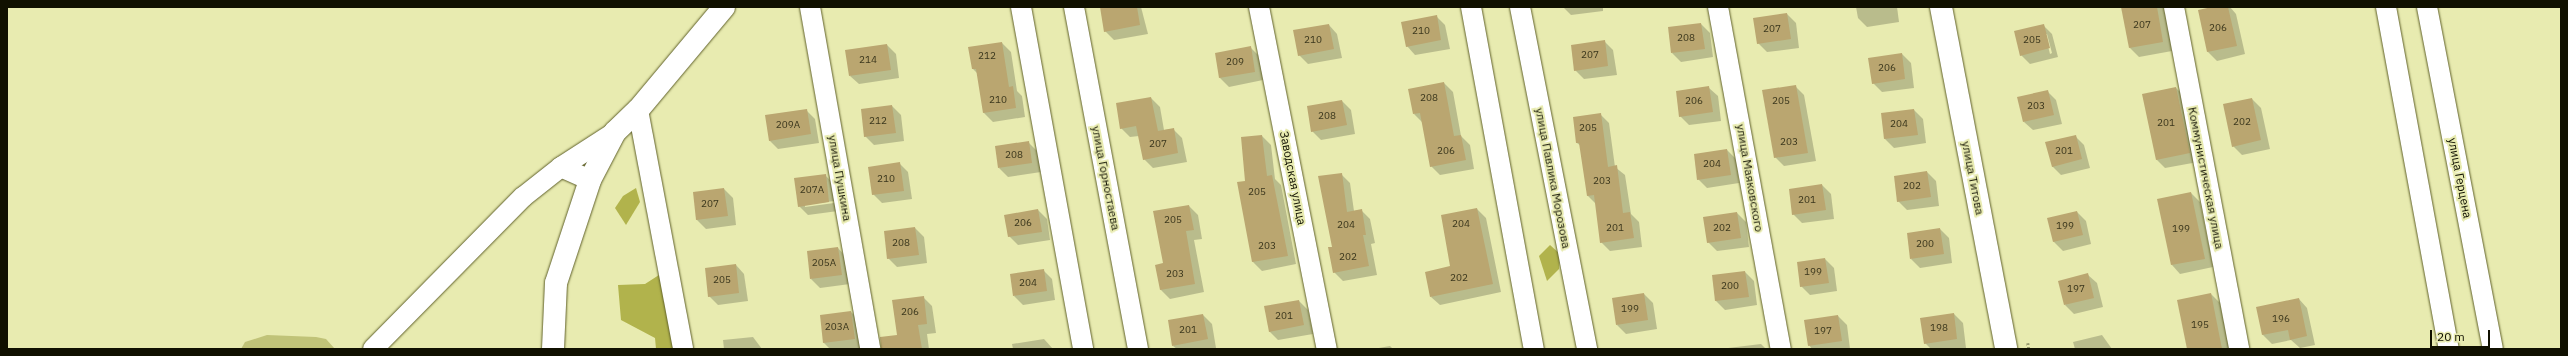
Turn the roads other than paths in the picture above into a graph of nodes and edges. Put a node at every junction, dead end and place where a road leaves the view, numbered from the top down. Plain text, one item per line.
1 (724, 7) edge
2 (810, 7) edge
3 (1021, 7) edge
4 (1074, 7) edge
5 (1259, 7) edge
6 (1471, 7) edge
7 (1520, 7) edge
8 (1718, 7) edge
9 (1941, 7) edge
10 (2174, 7) edge
11 (2386, 7) edge
12 (2427, 7) edge
13 (638, 110) junction
14 (615, 132) junction
15 (561, 167) junction
16 (590, 180) junction
17 (373, 349) edge
18 (553, 349) edge
19 (684, 349) edge
20 (870, 349) edge
21 (1083, 349) edge
22 (1138, 349) edge
23 (1327, 349) edge
24 (1534, 349) edge
25 (1587, 349) edge
26 (1781, 349) edge
27 (2006, 349) edge
28 (2239, 349) edge
29 (2449, 349) edge
30 (2493, 349) edge

1 - 13 main road
2 - 20 street, улица Пушкина
3 - 21 street
4 - 22 street, улица Горностаева
5 - 23 street, Заводская улица
6 - 24 street
7 - 25 street, улица Павлика Морозова
8 - 26 street, улица Маяковского
9 - 27 main road, улица Титова
10 - 28 street, Коммунистическая улица
11 - 29 street
12 - 30 street, улица Герцена
13 - 14 main road
13 - 19 street
14 - 15 street
14 - 16 main road
15 - 16 street
15 - 17 street
16 - 18 main road

